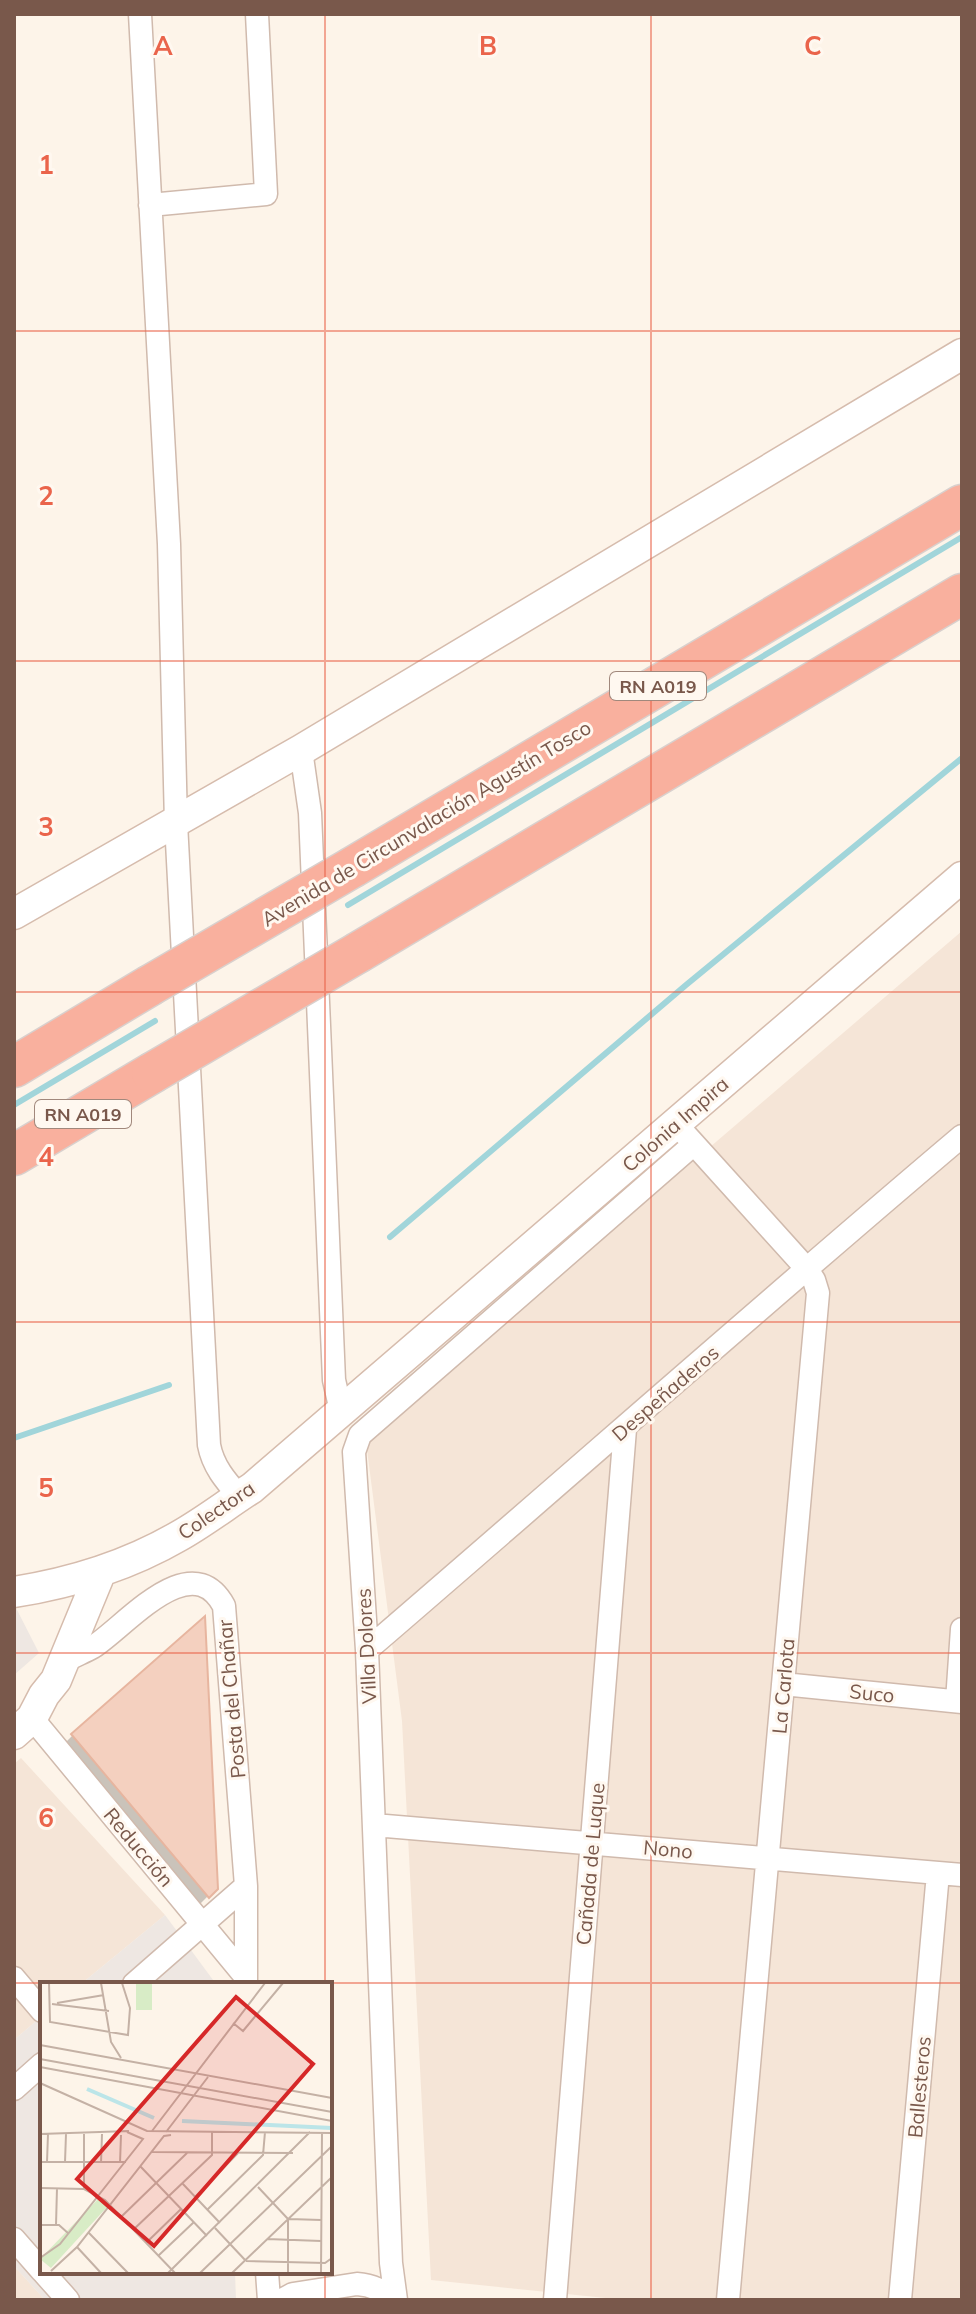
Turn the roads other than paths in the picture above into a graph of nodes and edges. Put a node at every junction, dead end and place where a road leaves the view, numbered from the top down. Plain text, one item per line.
1 (140, 14) edge
2 (257, 14) edge
3 (150, 205) junction
4 (962, 354) edge
5 (962, 505) edge
6 (962, 594) edge
7 (301, 750) junction
8 (176, 823) junction
9 (962, 877) edge
10 (14, 914) edge
11 (14, 1067) edge
12 (685, 1134) junction
13 (962, 1136) edge
14 (14, 1155) edge
15 (806, 1268) junction
16 (386, 1370) joint
17 (341, 1411) junction
18 (625, 1429) junction
19 (239, 1496) junction
20 (101, 1571) junction
21 (14, 1592) edge
22 (962, 1629) edge
23 (367, 1650) junction
24 (65, 1661) junction
25 (783, 1684) junction
26 (959, 1702) edge
27 (23, 1726) edge
28 (374, 1825) junction
29 (592, 1843) junction
30 (767, 1858) junction
31 (938, 1873) junction
32 (962, 1875) edge
33 (246, 1886) junction
34 (203, 1924) junction
35 (14, 1978) edge
36 (246, 1980) edge
37 (136, 1982) edge
38 (40, 2009) edge
39 (40, 2066) edge
40 (14, 2089) edge
41 (14, 2239) edge
42 (40, 2269) edge
43 (45, 2274) edge
44 (267, 2274) edge
45 (68, 2300) edge
46 (269, 2300) edge
47 (282, 2300) edge
48 (396, 2300) edge
49 (555, 2300) edge
50 (728, 2300) edge
51 (900, 2300) edge

1 - 3 street
2 - 3 street
3 - 8 street
4 - 7 street
5 - 11 highway, Avenida de Circunvalación Agustín Tosco / RN A019, bridge
6 - 14 highway, RN A019, bridge
7 - 8 street
7 - 17 street
8 - 10 street
8 - 19 street
9 - 12 street, Colonia Impira
12 - 15 street, La Carlota
12 - 16 street, Colonia Impira
12 - 23 street, Villa Dolores
13 - 15 street, Despeñaderos
15 - 18 street, Despeñaderos
15 - 25 street, La Carlota
16 - 17 street, Colectora
17 - 19 street, Colectora
18 - 23 street, Despeñaderos
18 - 29 street, Cañada de Luque
19 - 20 street, Colectora
20 - 21 street, Colectora
20 - 24 street
22 - 26 street
23 - 28 street, Villa Dolores
24 - 27 street
24 - 33 street, Posta del Chañar
25 - 26 street, Suco
25 - 30 street, La Carlota
27 - 34 street, Reducción
28 - 29 street, Nono
28 - 48 street, Villa Dolores
29 - 30 street, Nono
29 - 49 street, Cañada de Luque
30 - 31 street, Nono
30 - 50 street, La Carlota
31 - 32 street, Nono
31 - 51 street, Ballesteros
33 - 34 street
33 - 36 street, Posta del Chañar
34 - 36 street, Reducción
34 - 37 street
35 - 38 street
39 - 40 street
41 - 42 street
43 - 45 street
44 - 46 street
47 - 48 street

